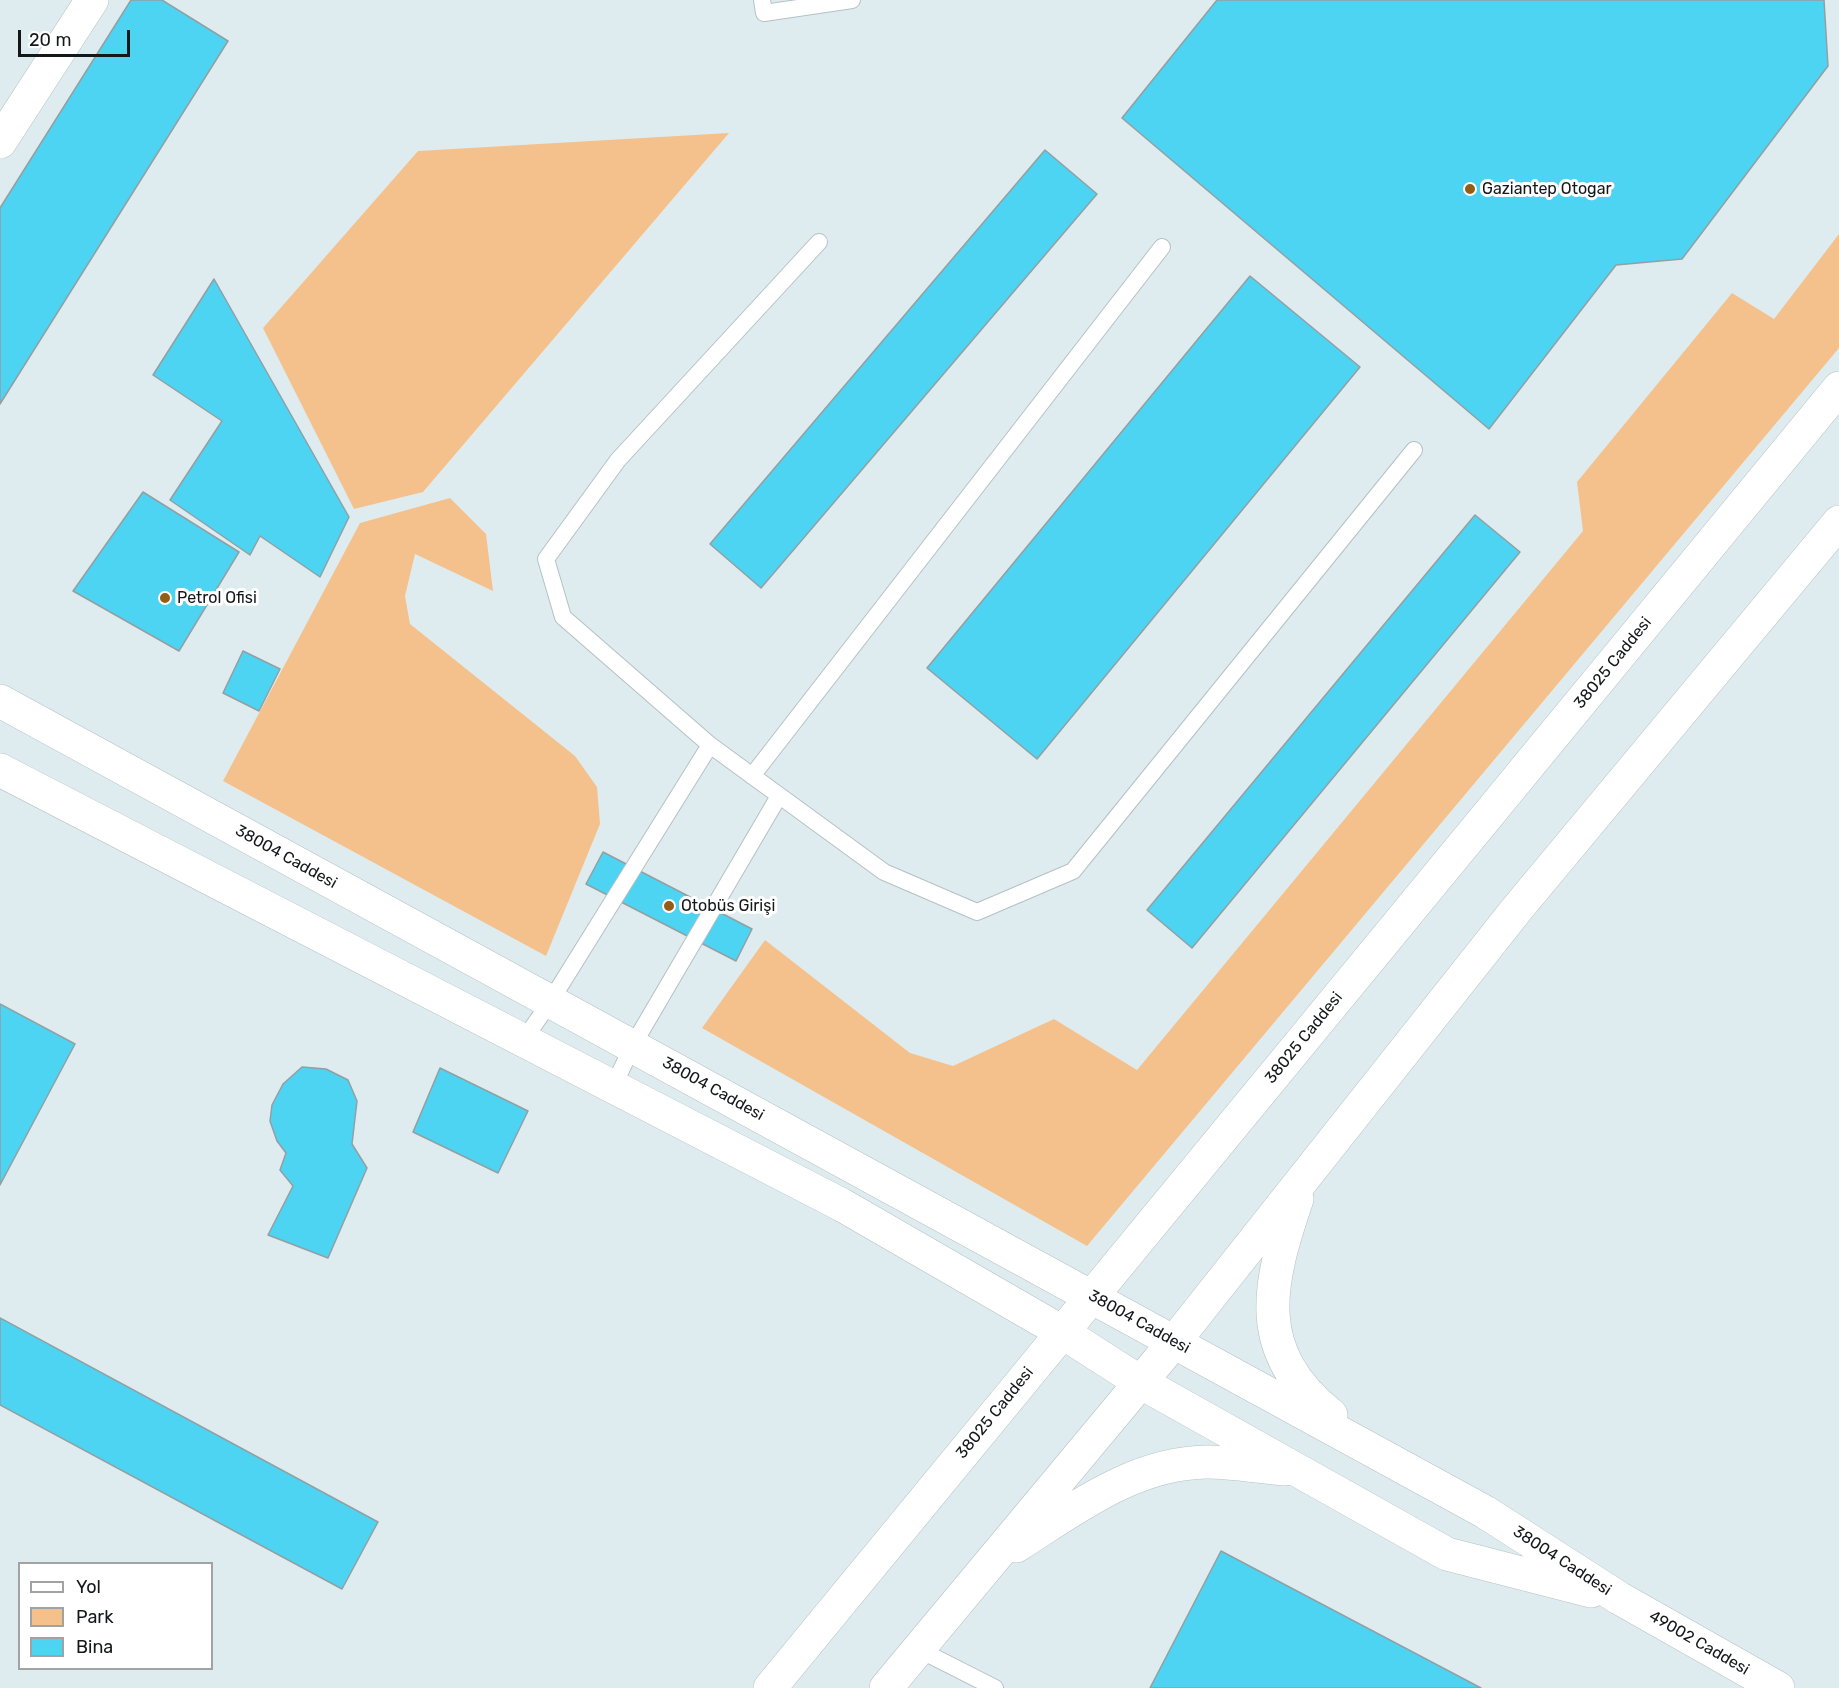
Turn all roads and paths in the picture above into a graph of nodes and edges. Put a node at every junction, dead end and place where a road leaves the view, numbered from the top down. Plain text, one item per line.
1 (92, 0) edge
2 (762, 0) edge
3 (852, 0) edge
4 (0, 142) edge
5 (819, 242) dead end
6 (1162, 247) dead end
7 (1839, 388) edge
8 (1414, 450) dead end
9 (1839, 522) edge
10 (0, 701) edge
11 (710, 745) junction
12 (0, 770) edge
13 (752, 776) junction
14 (779, 796) junction
15 (550, 1002) junction
16 (523, 1041) junction
17 (633, 1045) junction
18 (613, 1087) junction
19 (1306, 1175) junction
20 (1092, 1296) junction
21 (1062, 1332) junction
22 (1174, 1342) junction
23 (1140, 1382) junction
24 (1379, 1454) junction
25 (1298, 1471) junction
26 (991, 1562) junction
27 (1619, 1598) junction
28 (918, 1649) junction
29 (770, 1688) edge
30 (886, 1688) edge
31 (995, 1688) edge
32 (1778, 1688) edge

1 - 4 street
2 - 3 lane
5 - 11 lane
6 - 13 lane
7 - 20 street, 38025 Caddesi
8 - 14 lane
9 - 19 street
10 - 15 street, 38004 Caddesi
11 - 13 lane
11 - 15 lane
12 - 16 street, 38004 Caddesi
13 - 14 lane
14 - 17 lane
15 - 16 lane
15 - 17 street, 38004 Caddesi
16 - 18 street, 38004 Caddesi
17 - 18 lane
17 - 20 street, 38004 Caddesi
18 - 21 street, 38004 Caddesi
19 - 22 street
19 - 24 street
20 - 21 street, 38025 Caddesi
20 - 22 street, 38004 Caddesi
21 - 23 street, 38004 Caddesi
21 - 29 street, 38025 Caddesi
22 - 23 street
22 - 24 street, 38004 Caddesi
23 - 25 street, 38004 Caddesi
23 - 26 street
24 - 27 street, 38004 Caddesi
25 - 26 street
25 - 27 street, 38004 Caddesi
26 - 28 street
27 - 32 street, 49002 Caddesi
28 - 30 street
28 - 31 lane

